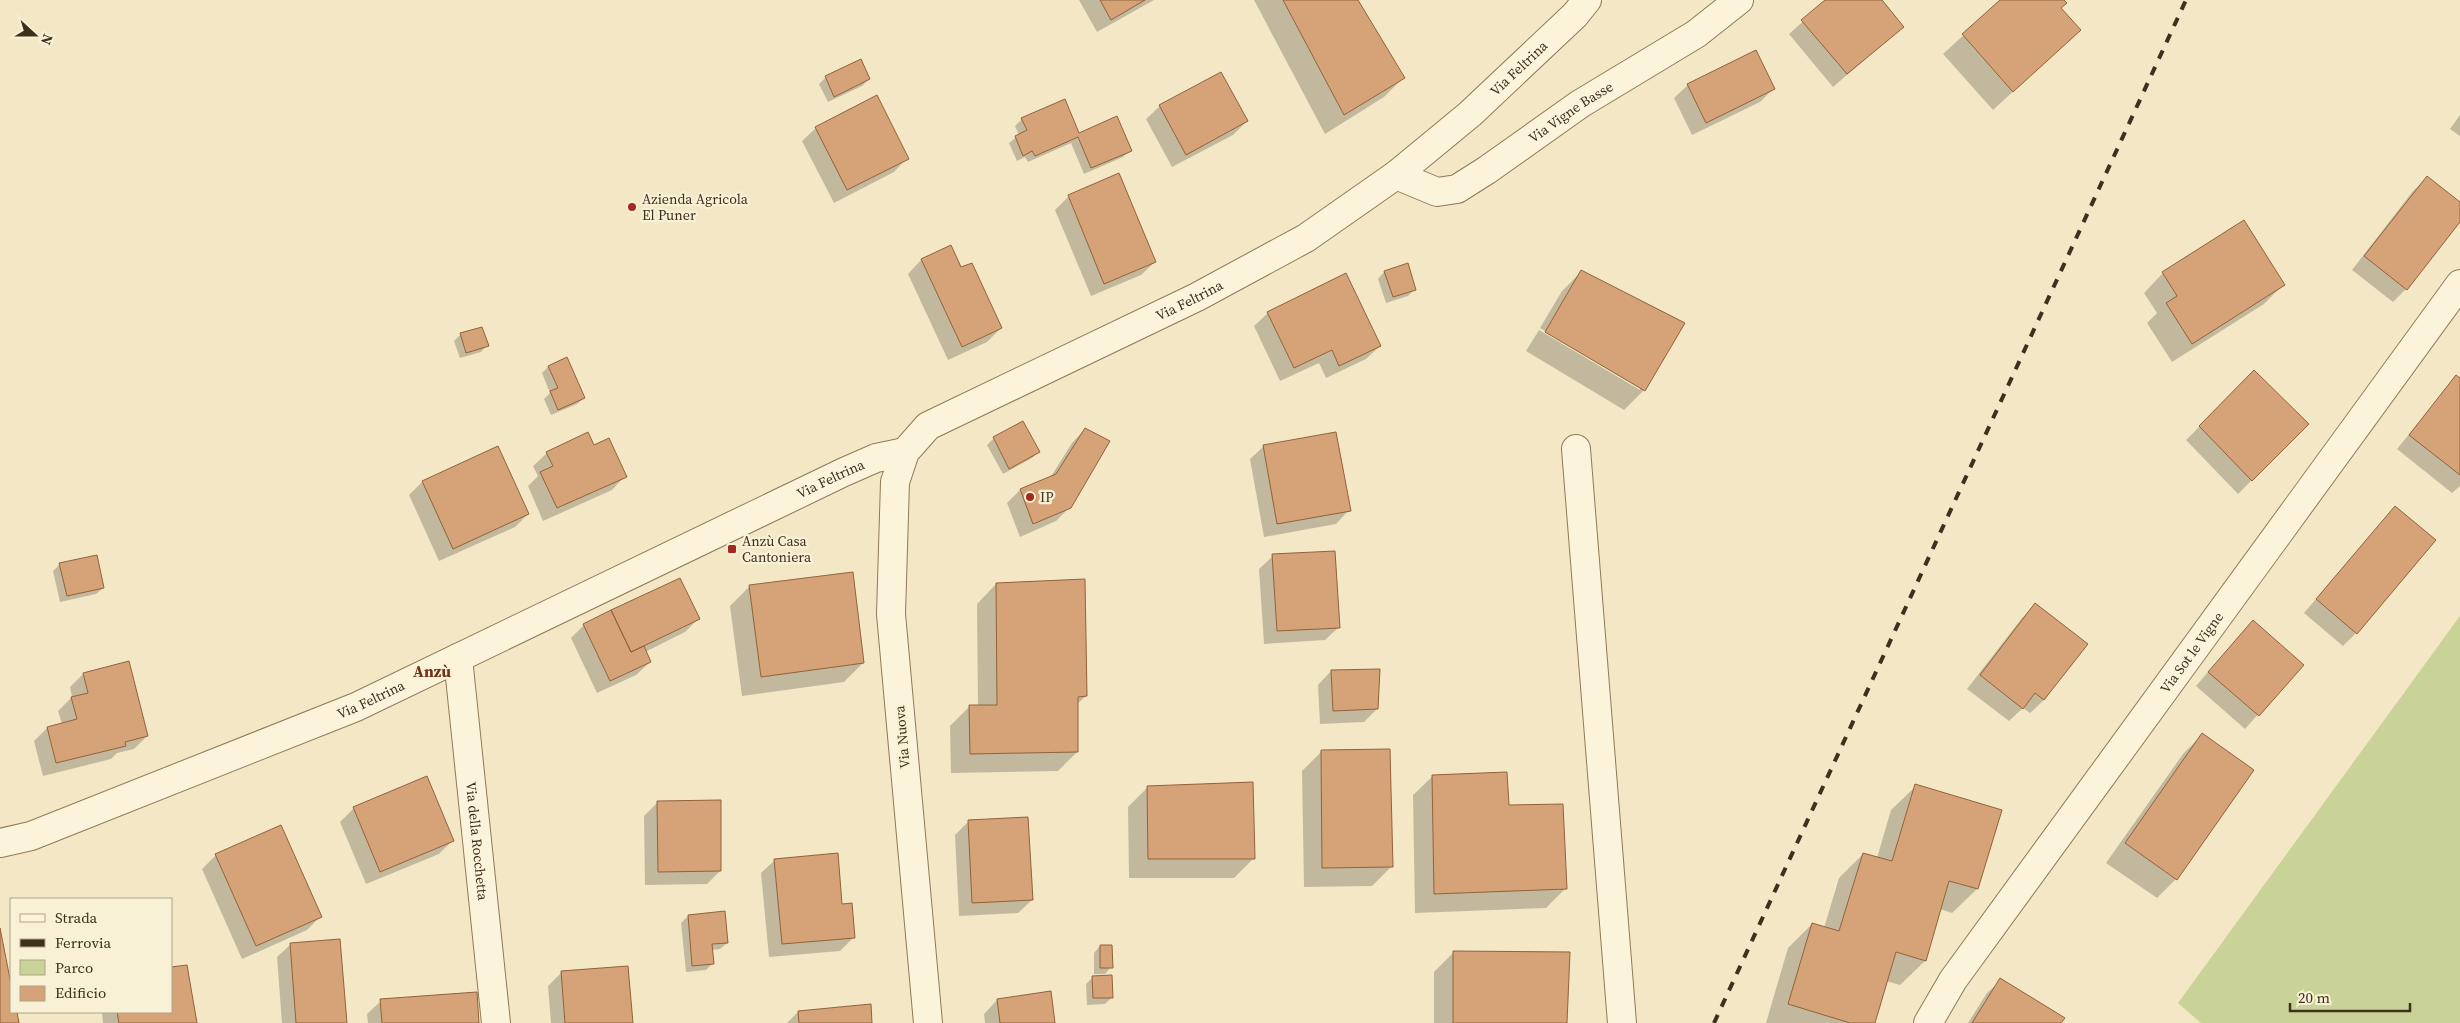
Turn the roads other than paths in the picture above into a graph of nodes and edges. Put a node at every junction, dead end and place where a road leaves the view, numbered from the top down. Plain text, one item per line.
1 (1587, 0) edge
2 (1739, 0) edge
3 (1396, 174) junction
4 (2460, 284) edge
5 (1576, 449) dead end
6 (904, 452) junction
7 (458, 658) junction
8 (0, 843) edge
9 (496, 1023) edge
10 (928, 1023) edge
11 (1622, 1023) edge
12 (1928, 1023) edge

1 - 3 street, Via Feltrina
2 - 3 street, Via Vigne Basse
3 - 6 street, Via Feltrina
4 - 12 street, Via Sot le Vigne
5 - 11 street
6 - 7 street, Via Feltrina
6 - 10 street, Via Nuova
7 - 8 street, Via Feltrina
7 - 9 street, Via della Rocchetta

